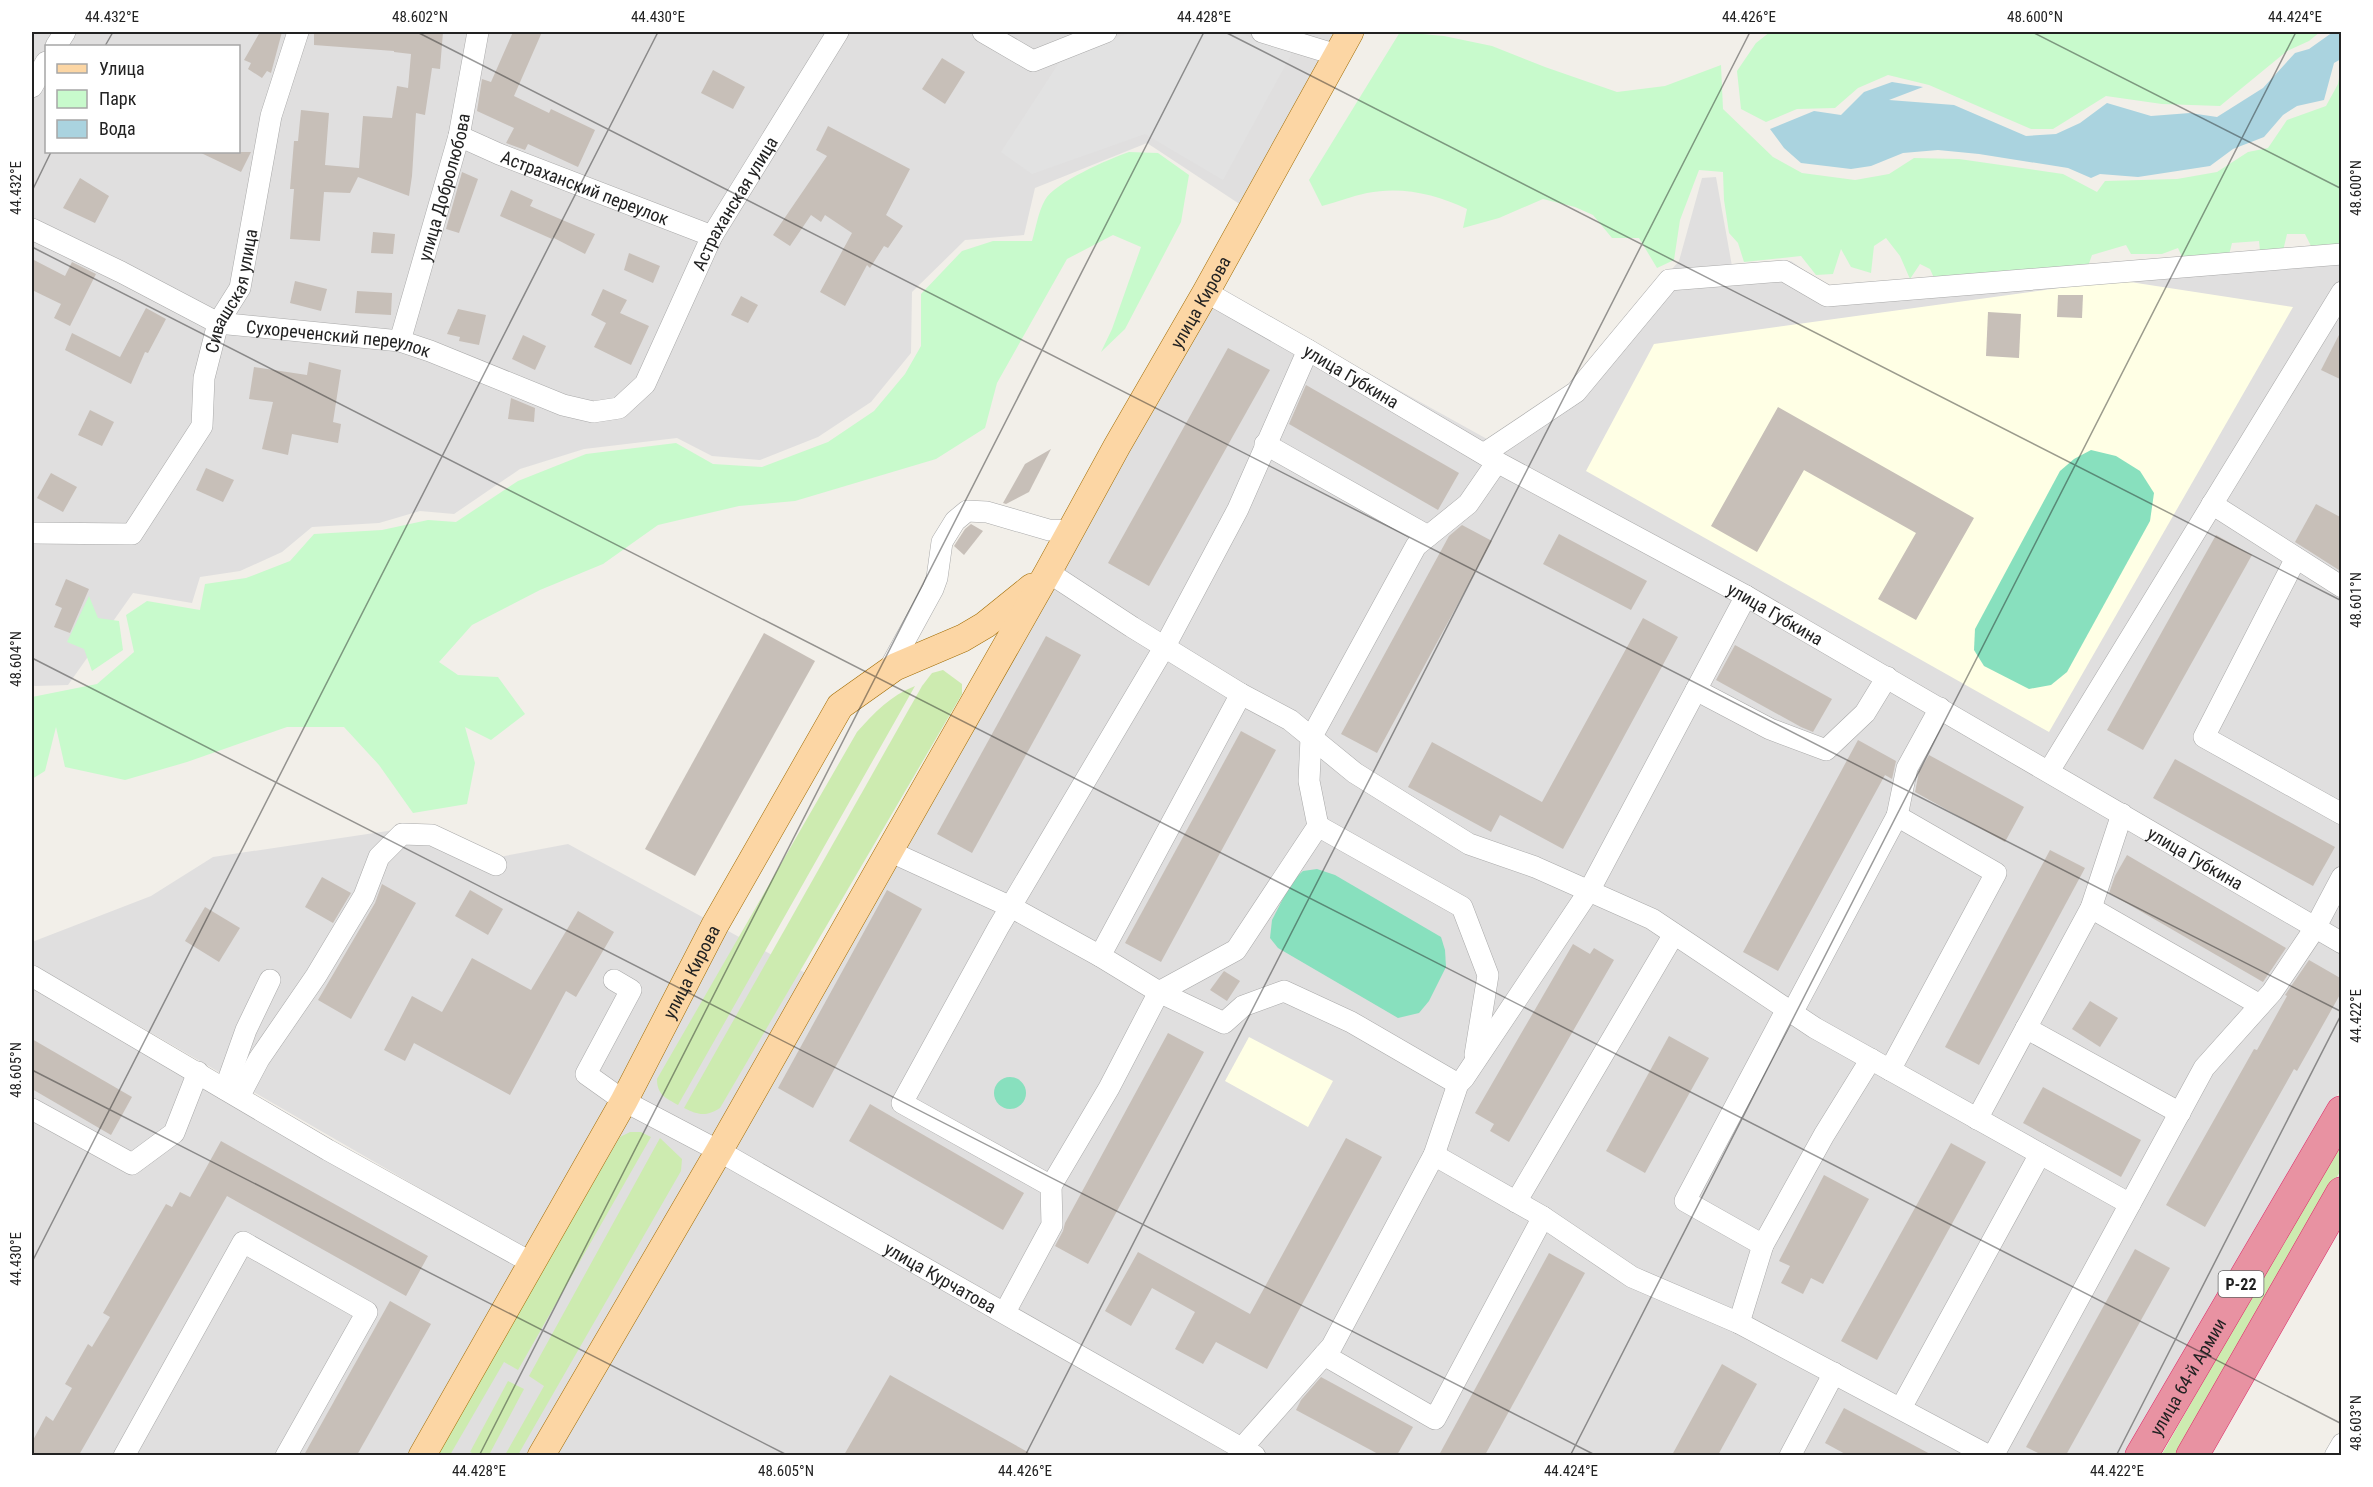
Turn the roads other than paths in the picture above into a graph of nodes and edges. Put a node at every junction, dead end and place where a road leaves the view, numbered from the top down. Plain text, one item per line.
1 (65, 32) edge
2 (298, 32) edge
3 (478, 32) edge
4 (838, 32) edge
5 (983, 32) edge
6 (1106, 32) edge
7 (1264, 32) edge
8 (1343, 43) edge
9 (57, 45) edge
10 (45, 64) edge
11 (32, 87) edge
12 (459, 136) junction
13 (32, 229) edge
14 (712, 236) junction
15 (2342, 254) edge
16 (1206, 292) junction
17 (2342, 292) edge
18 (218, 323) junction
19 (400, 341) junction
20 (1308, 350) junction
21 (645, 384) joint
22 (1265, 444) junction
23 (1491, 458) junction
24 (2212, 504) junction
25 (1070, 531) junction
26 (32, 534) edge
27 (1428, 536) junction
28 (2296, 558) junction
29 (1048, 572) junction
30 (2342, 586) edge
31 (1746, 596) junction
32 (1165, 646) junction
33 (887, 673) junction
34 (1887, 677) junction
35 (1696, 690) junction
36 (1241, 694) junction
37 (1940, 708) junction
38 (1311, 738) junction
39 (2049, 771) junction
40 (2122, 814) junction
41 (2342, 814) edge
42 (1898, 816) junction
43 (1318, 826) junction
44 (889, 851) junction
45 (496, 865) dead end
46 (2342, 877) edge
47 (1589, 891) junction
48 (1011, 907) junction
49 (2091, 908) junction
50 (2315, 928) junction
51 (1674, 934) junction
52 (2342, 943) edge
53 (1100, 956) junction
54 (32, 976) edge
55 (270, 980) dead end
56 (614, 980) dead end
57 (1159, 992) junction
58 (2260, 1005) junction
59 (1789, 1011) junction
60 (2026, 1028) junction
61 (1870, 1059) junction
62 (1473, 1064) junction
63 (1890, 1070) junction
64 (198, 1072) junction
65 (1458, 1084) junction
66 (232, 1093) junction
67 (624, 1101) junction
68 (32, 1109) edge
69 (2342, 1112) edge
70 (2180, 1113) junction
71 (1977, 1119) junction
72 (719, 1151) junction
73 (2040, 1154) junction
74 (1434, 1155) junction
75 (1052, 1186) junction
76 (2342, 1193) edge
77 (1516, 1202) junction
78 (2130, 1204) junction
79 (1543, 1217) junction
80 (1763, 1245) junction
81 (532, 1263) junction
82 (1005, 1312) junction
83 (1739, 1323) junction
84 (1324, 1355) junction
85 (1834, 1373) junction
86 (1901, 1408) junction
87 (2342, 1444) edge
88 (1249, 1452) edge
89 (124, 1455) edge
90 (286, 1455) edge
91 (422, 1455) edge
92 (541, 1455) edge
93 (1790, 1455) edge
94 (1991, 1455) edge
95 (2140, 1455) edge
96 (2192, 1455) edge
97 (2335, 1455) edge

1 - 9 street
2 - 18 street, Сивашская улица
3 - 12 street, улица Добролюбова
4 - 14 street, Астраханская улица
5 - 6 street
7 - 8 street
8 - 16 main road, улица Кирова
10 - 11 street
12 - 14 street, Астраханский переулок
12 - 19 street, улица Добролюбова
13 - 18 street, Сухореченский переулок
14 - 21 street, Астраханская улица
15 - 23 street
16 - 20 street, улица Губкина
16 - 25 main road, улица Кирова
17 - 24 street
18 - 19 street, Сухореченский переулок
18 - 26 street, Сивашская улица
19 - 21 street, Сухореченский переулок
20 - 22 street
20 - 23 street, улица Губкина
22 - 27 street
22 - 32 street
23 - 27 street
23 - 31 street, улица Губкина
24 - 28 street
24 - 39 street
25 - 29 main road, улица Кирова
25 - 33 street
27 - 38 street
28 - 30 street
28 - 41 street
29 - 32 street
29 - 33 main road, улица Кирова
29 - 44 main road, улица Кирова
31 - 34 street, улица Губкина
31 - 35 street
32 - 36 street
32 - 48 street
33 - 67 main road, улица Кирова
34 - 35 street
34 - 37 street, улица Губкина
35 - 47 street
36 - 38 street
36 - 53 street
37 - 39 street, улица Губкина
37 - 42 street
38 - 43 street
38 - 47 street
39 - 40 street, улица Губкина
40 - 49 street
40 - 50 street, улица Губкина
42 - 59 street
42 - 63 street
43 - 57 street
43 - 62 street
44 - 48 street
44 - 72 main road, улица Кирова
45 - 66 street
46 - 50 street
47 - 51 street
47 - 62 street
48 - 53 street
48 - 75 street
49 - 58 street
49 - 60 street
50 - 52 street, улица Губкина
50 - 58 street
51 - 59 street
51 - 77 street
53 - 57 street
54 - 64 street
55 - 66 street
56 - 67 street, улица Курчатова
57 - 65 street
57 - 75 street
58 - 70 street
59 - 61 street
59 - 80 street
60 - 70 street
60 - 71 street
61 - 63 street
61 - 80 street
62 - 65 street
63 - 71 street
64 - 66 street
64 - 68 street
65 - 74 street
66 - 81 street
67 - 72 street, улица Курчатова
67 - 81 main road, улица Кирова
69 - 95 highway, улица 64-й Армии / Р-22
70 - 78 street
71 - 73 street
72 - 82 street, улица Курчатова
72 - 92 main road, улица Кирова
73 - 78 street
73 - 86 street
74 - 77 street
74 - 84 street
75 - 82 street
76 - 96 highway, Р-22
77 - 79 street
78 - 94 street
79 - 83 street
79 - 84 street
80 - 83 street
81 - 91 main road, улица Кирова
82 - 88 street, улица Курчатова
83 - 85 street
84 - 88 street
85 - 86 street
85 - 93 street
86 - 94 street
87 - 97 street
89 - 90 street

